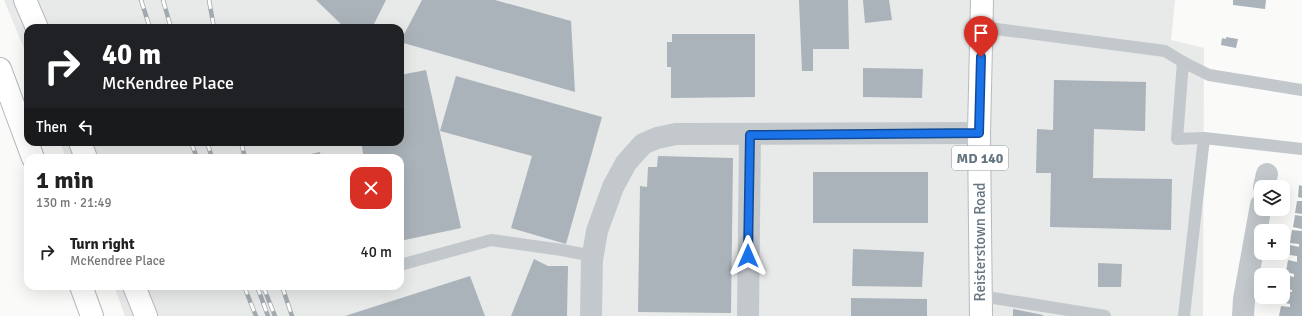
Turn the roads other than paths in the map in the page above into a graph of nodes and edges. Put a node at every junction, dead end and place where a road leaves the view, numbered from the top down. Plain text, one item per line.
1 (25, 0) edge
2 (982, 0) edge
3 (35, 24) edge
4 (981, 27) junction
5 (1183, 62) junction
6 (0, 69) edge
7 (1302, 90) edge
8 (979, 133) junction
9 (24, 134) edge
10 (750, 135) junction
11 (1204, 138) junction
12 (1302, 149) edge
13 (1259, 216) edge
14 (593, 256) junction
15 (404, 264) edge
16 (82, 290) edge
17 (136, 290) edge
18 (981, 306) edge
19 (92, 316) edge
20 (146, 316) edge
21 (591, 316) edge
22 (748, 316) edge
23 (1105, 316) edge
24 (1184, 316) edge
25 (1243, 316) edge

1 - 3 main road
2 - 4 main road, Reisterstown Road / MD 140
4 - 5 lane
4 - 8 main road, Reisterstown Road / MD 140
5 - 7 lane
5 - 11 lane
6 - 9 main road
8 - 10 street
8 - 18 main road, Reisterstown Road / MD 140
10 - 14 street
10 - 22 street
11 - 12 lane
11 - 24 lane
13 - 25 street
14 - 15 lane
14 - 21 street
16 - 19 main road
17 - 20 main road
18 - 23 lane

